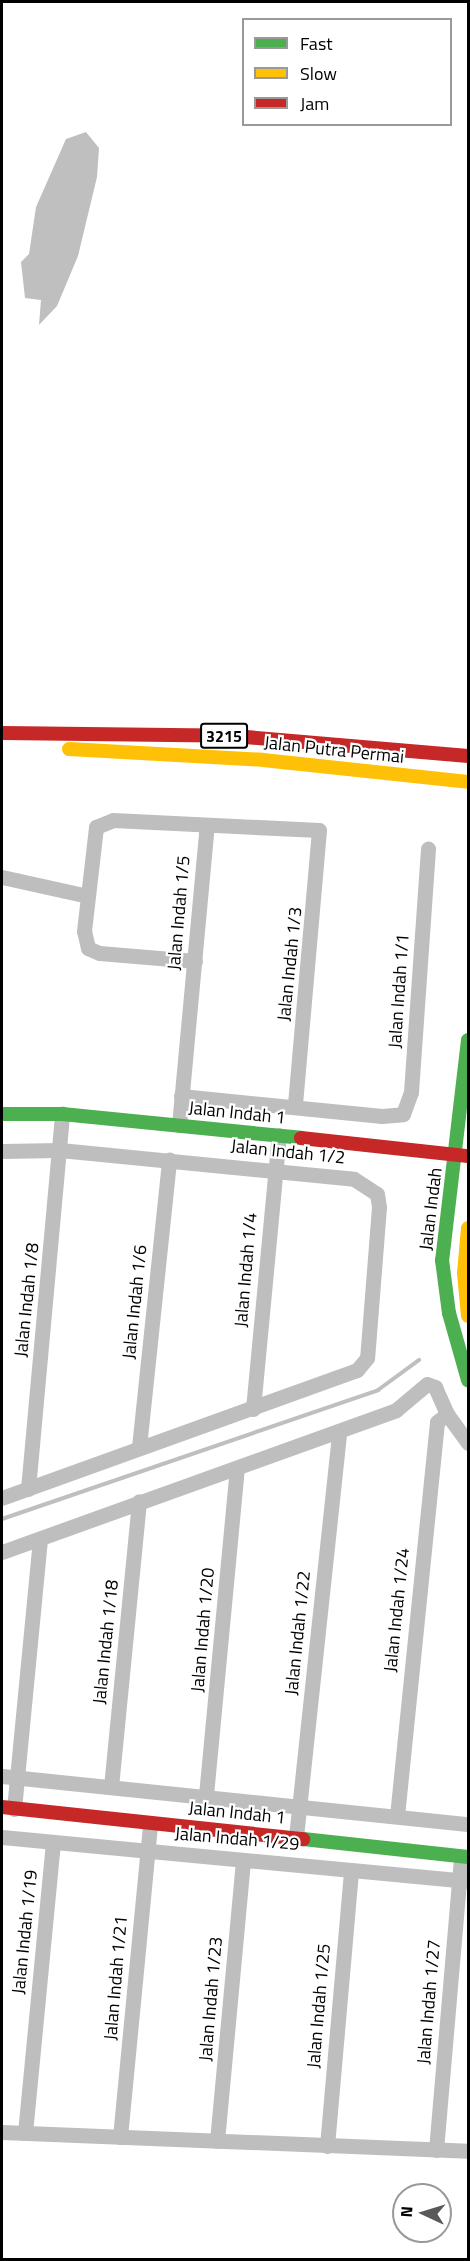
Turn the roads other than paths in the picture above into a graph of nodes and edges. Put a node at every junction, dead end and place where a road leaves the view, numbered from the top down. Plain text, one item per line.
1 (2, 733) edge
2 (18, 734) junction
3 (429, 752) junction
4 (468, 756) edge
5 (468, 766) edge
6 (421, 778) junction
7 (468, 782) edge
8 (468, 795) edge
9 (207, 825) junction
10 (428, 849) dead end
11 (2, 877) edge
12 (87, 896) junction
13 (195, 961) junction
14 (468, 1040) edge
15 (181, 1096) junction
16 (295, 1107) junction
17 (2, 1114) edge
18 (62, 1114) junction
19 (179, 1125) junction
20 (279, 1135) junction
21 (2, 1150) edge
22 (60, 1150) junction
23 (462, 1156) edge
24 (169, 1160) junction
25 (274, 1169) junction
26 (468, 1228) edge
27 (468, 1317) edge
28 (468, 1380) edge
29 (253, 1409) junction
30 (447, 1414) junction
31 (339, 1432) junction
32 (468, 1443) edge
33 (139, 1447) junction
34 (237, 1468) junction
35 (28, 1490) junction
36 (2, 1498) edge
37 (139, 1501) junction
38 (40, 1540) junction
39 (2, 1552) edge
40 (9, 1777) edge
41 (111, 1787) junction
42 (206, 1795) junction
43 (299, 1805) junction
44 (8, 1808) edge
45 (397, 1816) junction
46 (150, 1823) junction
47 (468, 1824) edge
48 (2, 1837) edge
49 (296, 1837) junction
50 (53, 1843) junction
51 (148, 1850) junction
52 (465, 1857) edge
53 (243, 1860) junction
54 (351, 1870) junction
55 (464, 1881) edge
56 (2, 2132) edge
57 (25, 2133) junction
58 (120, 2137) junction
59 (218, 2141) junction
60 (327, 2146) junction
61 (436, 2150) junction
62 (468, 2151) edge

1 - 2 street, Jalan Putra Permai / 3215
2 - 3 street, Jalan Putra Permai / 3215
2 - 6 street, Jalan Putra Permai / 3215
3 - 4 street, Jalan Putra Permai / 3215
3 - 5 street
6 - 7 street, Jalan Putra Permai / 3215
6 - 8 street
9 - 12 street
9 - 13 street, Jalan Indah 1/5
9 - 16 street, Jalan Indah 1/3
10 - 16 street, Jalan Indah 1/1
11 - 12 street
12 - 13 street
13 - 15 street, Jalan Indah 1/5
14 - 23 street, Jalan Indah
15 - 16 street
15 - 19 street, Jalan Indah 1/5
17 - 18 street, Jalan Indah 1
18 - 19 street, Jalan Indah 1
18 - 22 street, Jalan Indah 1/8
19 - 20 street, Jalan Indah 1
20 - 23 street, Jalan Indah 1
20 - 25 street, Jalan Indah 1/4
21 - 22 street, Jalan Indah 1/2
22 - 24 street, Jalan Indah 1/2
22 - 35 street, Jalan Indah 1/8
23 - 28 street, Jalan Indah
24 - 25 street, Jalan Indah 1/2
24 - 33 street, Jalan Indah 1/6
25 - 29 street, Jalan Indah 1/4
25 - 29 street, Jalan Indah 1/2
26 - 27 street
29 - 33 street
30 - 31 street
30 - 32 street
30 - 45 street, Jalan Indah 1/24
31 - 34 street
31 - 43 street, Jalan Indah 1/22
33 - 35 street
34 - 37 street
34 - 42 street, Jalan Indah 1/20
35 - 36 street
37 - 38 street
37 - 41 street, Jalan Indah 1/18
38 - 39 street
38 - 40 street
40 - 41 street
40 - 44 street
41 - 42 street
42 - 43 street
43 - 45 street
43 - 49 street, Jalan Indah 1/22
44 - 46 street, Jalan Indah 1
45 - 47 street
46 - 49 street, Jalan Indah 1
46 - 51 street, Jalan Indah 1/21
48 - 50 street, Jalan Indah 1/29
49 - 52 street, Jalan Indah 1
50 - 51 street, Jalan Indah 1/29
50 - 57 street, Jalan Indah 1/19
51 - 53 street, Jalan Indah 1/29
51 - 58 street, Jalan Indah 1/21
52 - 55 street, Jalan Indah 1/27
53 - 54 street, Jalan Indah 1/29
53 - 59 street, Jalan Indah 1/23
54 - 55 street, Jalan Indah 1/29
54 - 60 street, Jalan Indah 1/25
55 - 61 street, Jalan Indah 1/27
56 - 57 street
57 - 58 street
58 - 59 street
59 - 60 street
60 - 61 street
61 - 62 street

